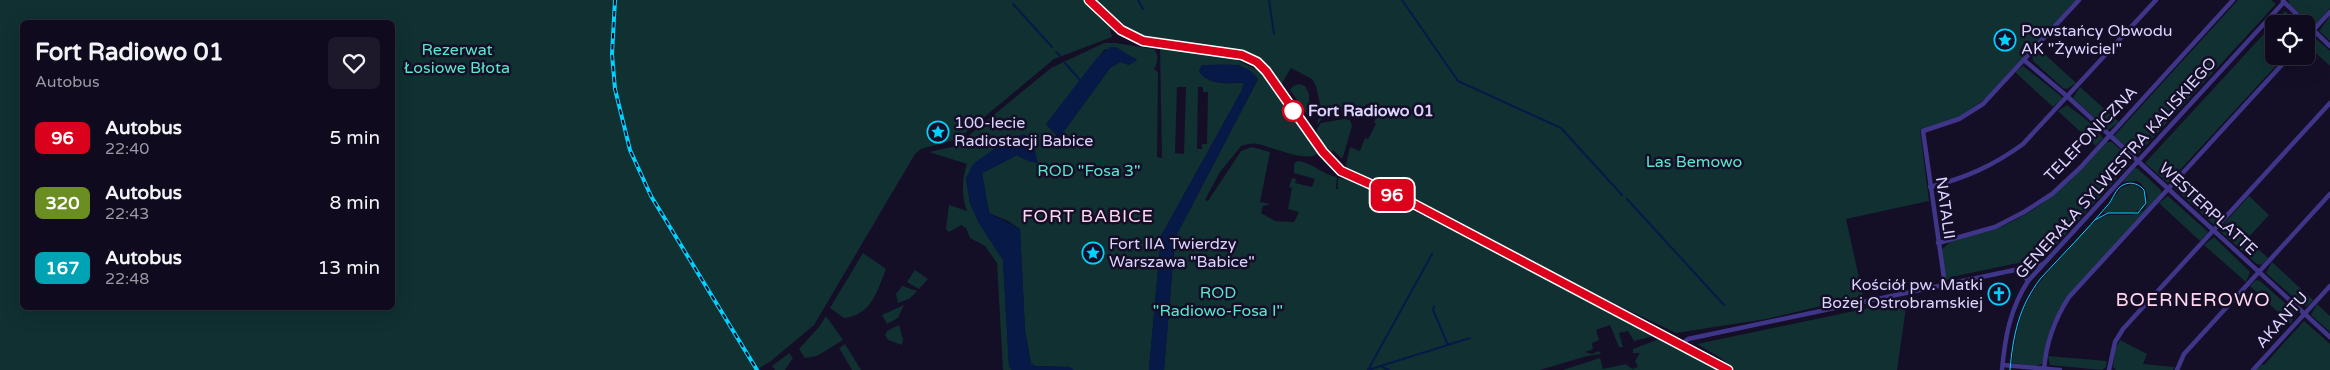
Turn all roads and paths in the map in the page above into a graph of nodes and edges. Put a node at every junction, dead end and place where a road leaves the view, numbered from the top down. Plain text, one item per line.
1 (1089, 0) edge
2 (2079, 0) edge
3 (2156, 0) edge
4 (2232, 0) edge
5 (2283, 1) edge
6 (2330, 12) edge
7 (2297, 15) edge
8 (2315, 29) edge
9 (2315, 33) edge
10 (2330, 46) edge
11 (2024, 60) junction
12 (2282, 65) edge
13 (2068, 97) junction
14 (2330, 103) edge
15 (2108, 136) junction
16 (2137, 162) junction
17 (1930, 187) junction
18 (2168, 190) junction
19 (2330, 194) edge
20 (2213, 231) junction
21 (1938, 243) junction
22 (2043, 264) junction
23 (2013, 270) junction
24 (2258, 273) junction
25 (2028, 281) junction
26 (1944, 286) junction
27 (2330, 286) edge
28 (2304, 315) junction
29 (2330, 338) edge
30 (1682, 344) junction
31 (2002, 367) edge
32 (2044, 369) edge
33 (1728, 370) edge
34 (2060, 370) edge
35 (2109, 370) edge
36 (2176, 370) edge
37 (2253, 370) edge

1 - 30 main road
2 - 11 street
3 - 13 street
4 - 15 street, TELEFONICZNA
5 - 7 street
5 - 16 street, GENERAŁA SYLWESTRA KALISKIEGO
6 - 8 street
9 - 10 street
11 - 13 street, WESTERPLATTE
11 - 17 street, NATALII
12 - 18 street
13 - 15 street, WESTERPLATTE
13 - 17 street
14 - 20 street
15 - 16 street, WESTERPLATTE
15 - 21 street, TELEFONICZNA
16 - 18 street, WESTERPLATTE
16 - 22 street, GENERAŁA SYLWESTRA KALISKIEGO
17 - 21 street, NATALII
18 - 20 street, WESTERPLATTE
18 - 32 street
19 - 24 street
20 - 24 street, WESTERPLATTE
20 - 35 street
21 - 26 street, NATALII
22 - 23 street
22 - 25 street, GENERAŁA SYLWESTRA KALISKIEGO
23 - 25 street
23 - 26 street
24 - 28 street, WESTERPLATTE
24 - 36 street
25 - 31 street, GENERAŁA SYLWESTRA KALISKIEGO
26 - 30 street
27 - 28 street, AKANTU
28 - 29 street, WESTERPLATTE
28 - 37 street, AKANTU
30 - 33 main road
31 - 32 street
32 - 34 street

